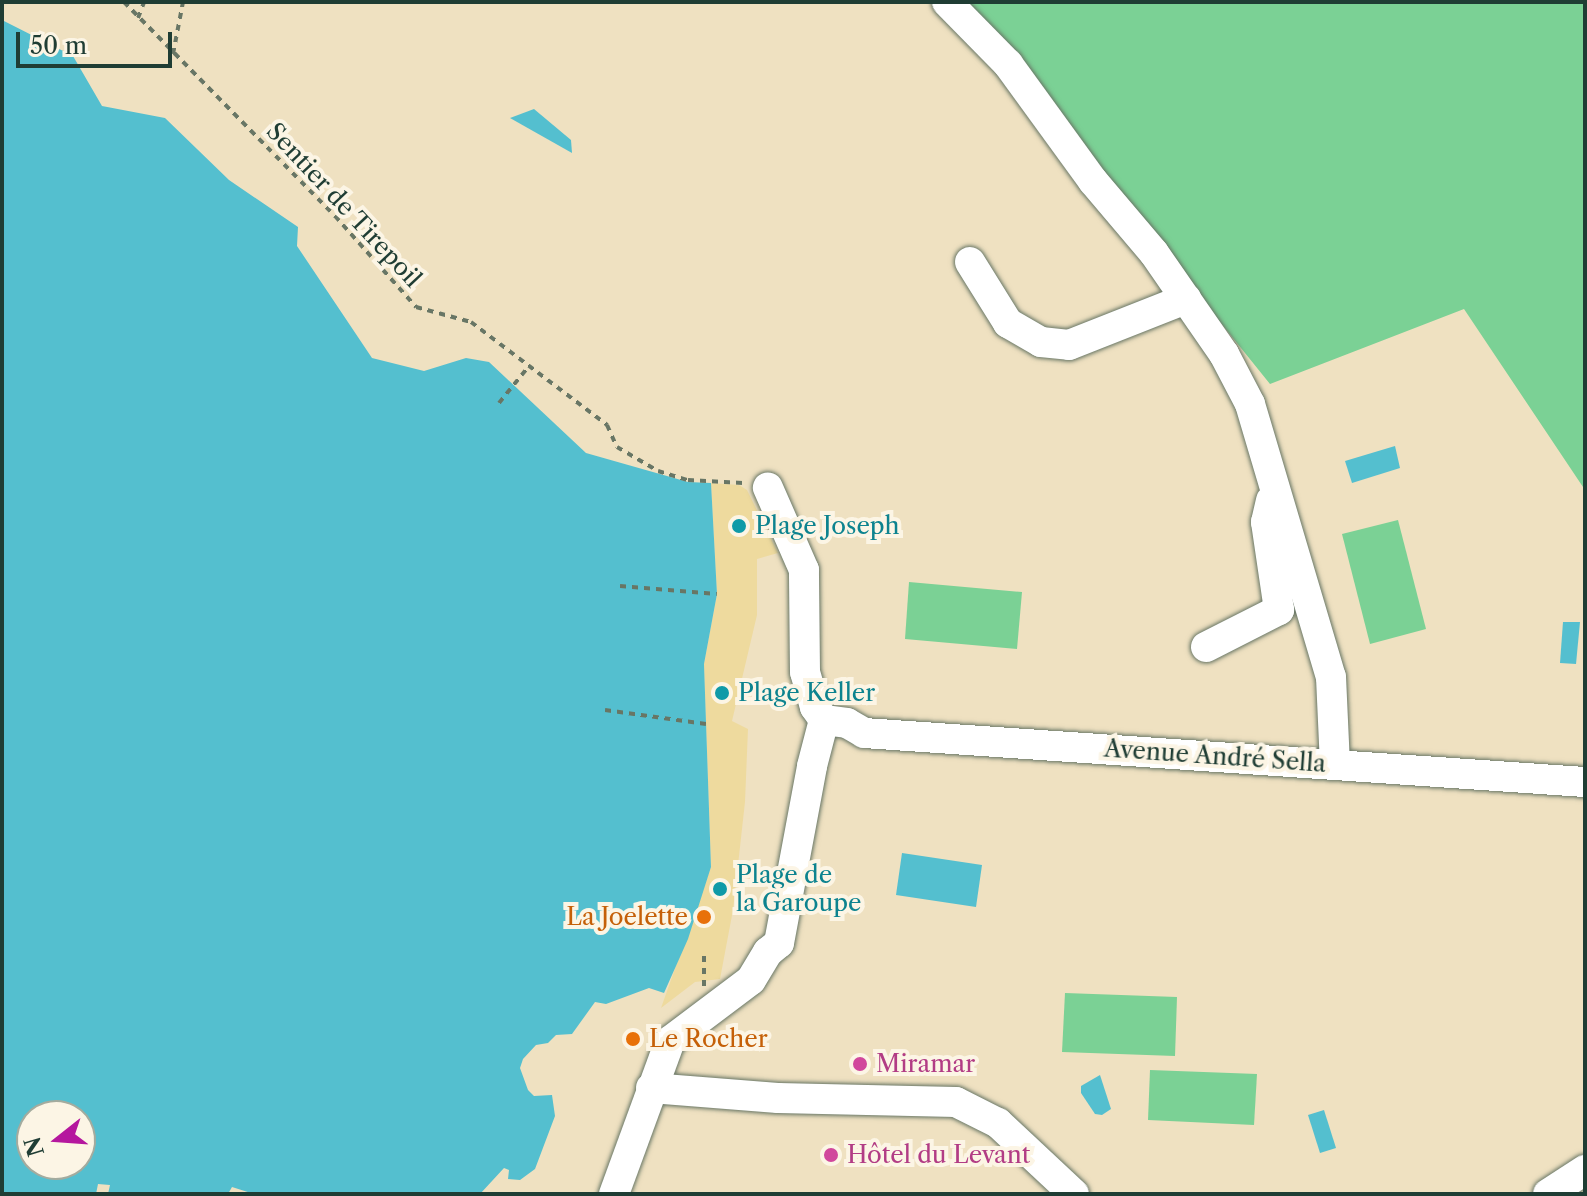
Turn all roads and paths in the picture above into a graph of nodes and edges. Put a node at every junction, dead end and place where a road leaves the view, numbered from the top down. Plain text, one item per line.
1 (124, 2) edge
2 (144, 2) edge
3 (183, 2) edge
4 (947, 2) edge
5 (138, 18) junction
6 (173, 54) junction
7 (970, 262) dead end
8 (1186, 299) junction
9 (529, 366) junction
10 (499, 403) dead end
11 (1275, 483) junction
12 (768, 488) joint
13 (620, 586) dead end
14 (717, 594) dead end
15 (1206, 647) dead end
16 (605, 710) dead end
17 (836, 722) junction
18 (706, 724) dead end
19 (1336, 755) junction
20 (1585, 762) edge
21 (1585, 782) edge
22 (651, 1088) junction
23 (1585, 1170) edge
24 (614, 1194) edge
25 (1074, 1194) edge
26 (1548, 1194) edge

1 - 5 path, Sentier de Tirepoil
2 - 5 path
3 - 6 path
4 - 8 street
5 - 6 path, Sentier de Tirepoil
6 - 9 path, Sentier de Tirepoil
7 - 8 street
8 - 11 street
9 - 10 path
9 - 12 path, Sentier de Tirepoil
11 - 15 street
11 - 19 street
12 - 17 street
13 - 14 path
16 - 18 path
17 - 19 street, Avenue André Sella
17 - 22 street
19 - 20 street, Avenue André Sella
19 - 21 street, Avenue André Sella
22 - 24 street
22 - 25 street
23 - 26 street

